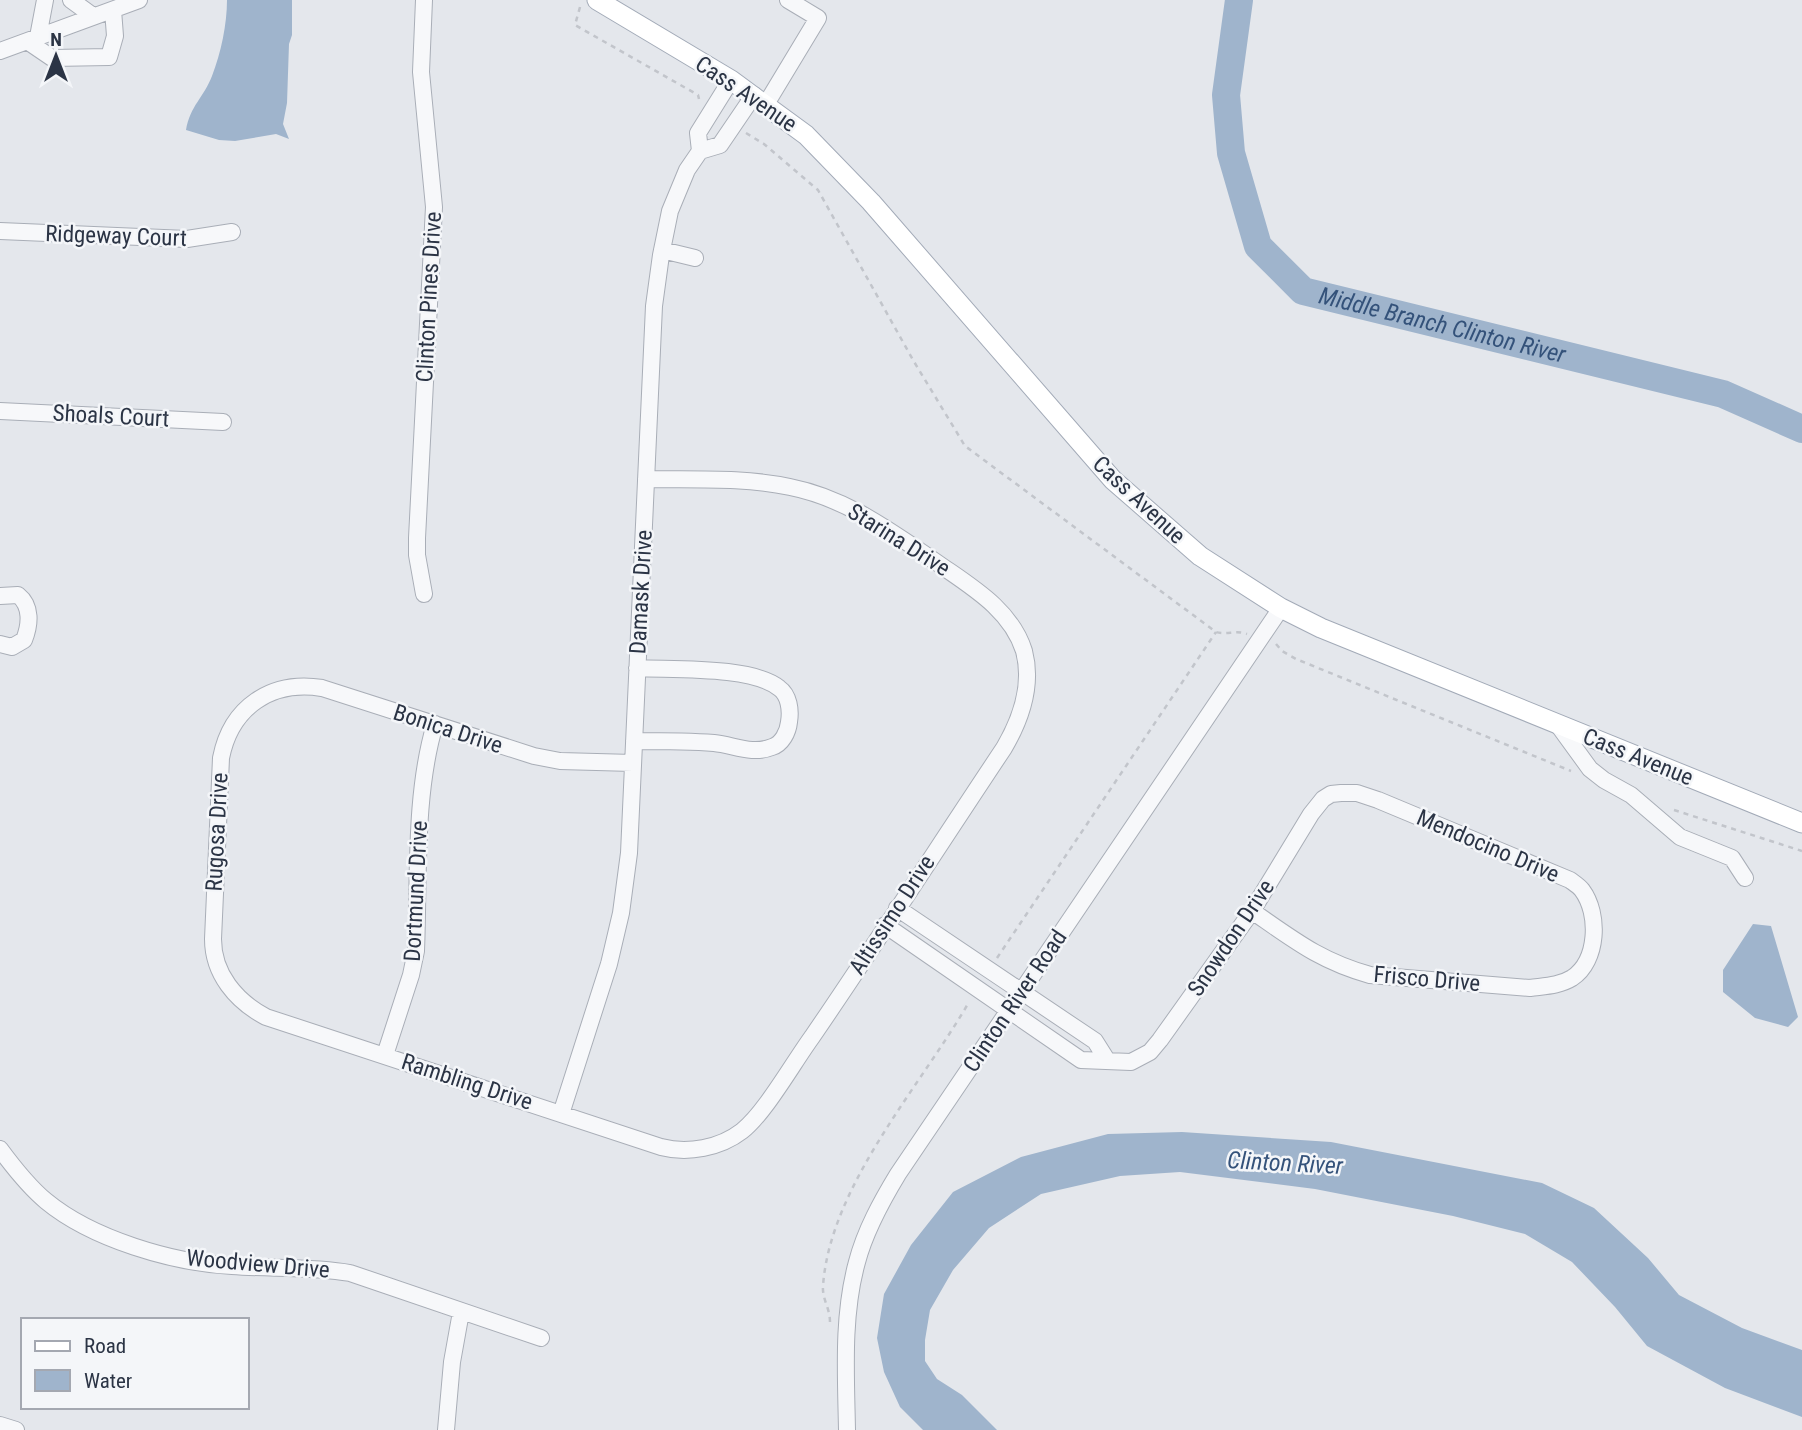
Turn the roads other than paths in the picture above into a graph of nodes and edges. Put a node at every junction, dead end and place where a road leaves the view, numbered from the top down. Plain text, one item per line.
1 (45, 0) edge
2 (71, 0) edge
3 (138, 0) edge
4 (424, 0) edge
5 (597, 0) edge
6 (788, 0) edge
7 (113, 10) junction
8 (93, 16) junction
9 (32, 39) junction
10 (0, 51) edge
11 (732, 80) junction
12 (760, 99) junction
13 (700, 151) junction
14 (0, 231) edge
15 (232, 232) dead end
16 (662, 250) junction
17 (695, 258) dead end
18 (0, 411) edge
19 (223, 422) dead end
20 (646, 479) junction
21 (424, 594) dead end
22 (0, 596) edge
23 (1281, 608) junction
24 (0, 644) edge
25 (1026, 662) joint
26 (638, 668) junction
27 (266, 694) joint
28 (435, 724) junction
29 (1559, 725) junction
30 (634, 741) junction
31 (633, 763) junction
32 (1341, 793) joint
33 (1802, 823) edge
34 (1745, 878) dead end
35 (897, 908) junction
36 (1252, 911) junction
37 (885, 925) junction
38 (1593, 941) joint
39 (227, 985) joint
40 (1022, 992) junction
41 (1009, 1010) junction
42 (385, 1055) junction
43 (1107, 1060) junction
44 (561, 1114) junction
45 (717, 1144) joint
46 (0, 1149) edge
47 (461, 1312) junction
48 (541, 1338) dead end
49 (0, 1425) edge
50 (16, 1430) edge
51 (446, 1430) edge
52 (847, 1430) edge

1 - 9 street
2 - 8 street
3 - 7 street
4 - 21 street, Clinton Pines Drive
5 - 11 main road, Cass Avenue
6 - 12 street
7 - 8 street
7 - 9 street
8 - 9 street
9 - 10 street
11 - 12 main road, Cass Avenue
11 - 13 street, Damask Drive
12 - 13 street
12 - 23 main road, Cass Avenue
13 - 16 street, Damask Drive
14 - 15 street, Ridgeway Court
16 - 17 street
16 - 20 street, Damask Drive
18 - 19 street, Shoals Court
20 - 25 street, Starina Drive
20 - 26 street, Damask Drive
22 - 24 street
23 - 29 main road, Cass Avenue
23 - 40 street, Clinton River Road
25 - 35 street, Altissimo Drive
26 - 30 street, Damask Drive
26 - 30 street
27 - 28 street, Bonica Drive
27 - 39 street, Rugosa Drive
28 - 31 street, Bonica Drive
28 - 42 street, Dortmund Drive
29 - 33 main road, Cass Avenue
29 - 34 street
30 - 31 street, Damask Drive
31 - 44 street, Damask Drive
32 - 36 street, Snowdon Drive
32 - 38 street, Mendocino Drive
35 - 37 street, Altissimo Drive
35 - 40 street
36 - 38 street, Frisco Drive
36 - 43 street, Snowdon Drive
37 - 41 street, Snowdon Drive
37 - 45 street, Altissimo Drive
39 - 42 street, Rambling Drive
40 - 41 street, Clinton River Road
40 - 43 street
41 - 43 street, Snowdon Drive
41 - 52 street, Clinton River Road
42 - 44 street, Rambling Drive
44 - 45 street, Rambling Drive
46 - 47 street, Woodview Drive
47 - 48 street, Woodview Drive
47 - 51 street
49 - 50 street

